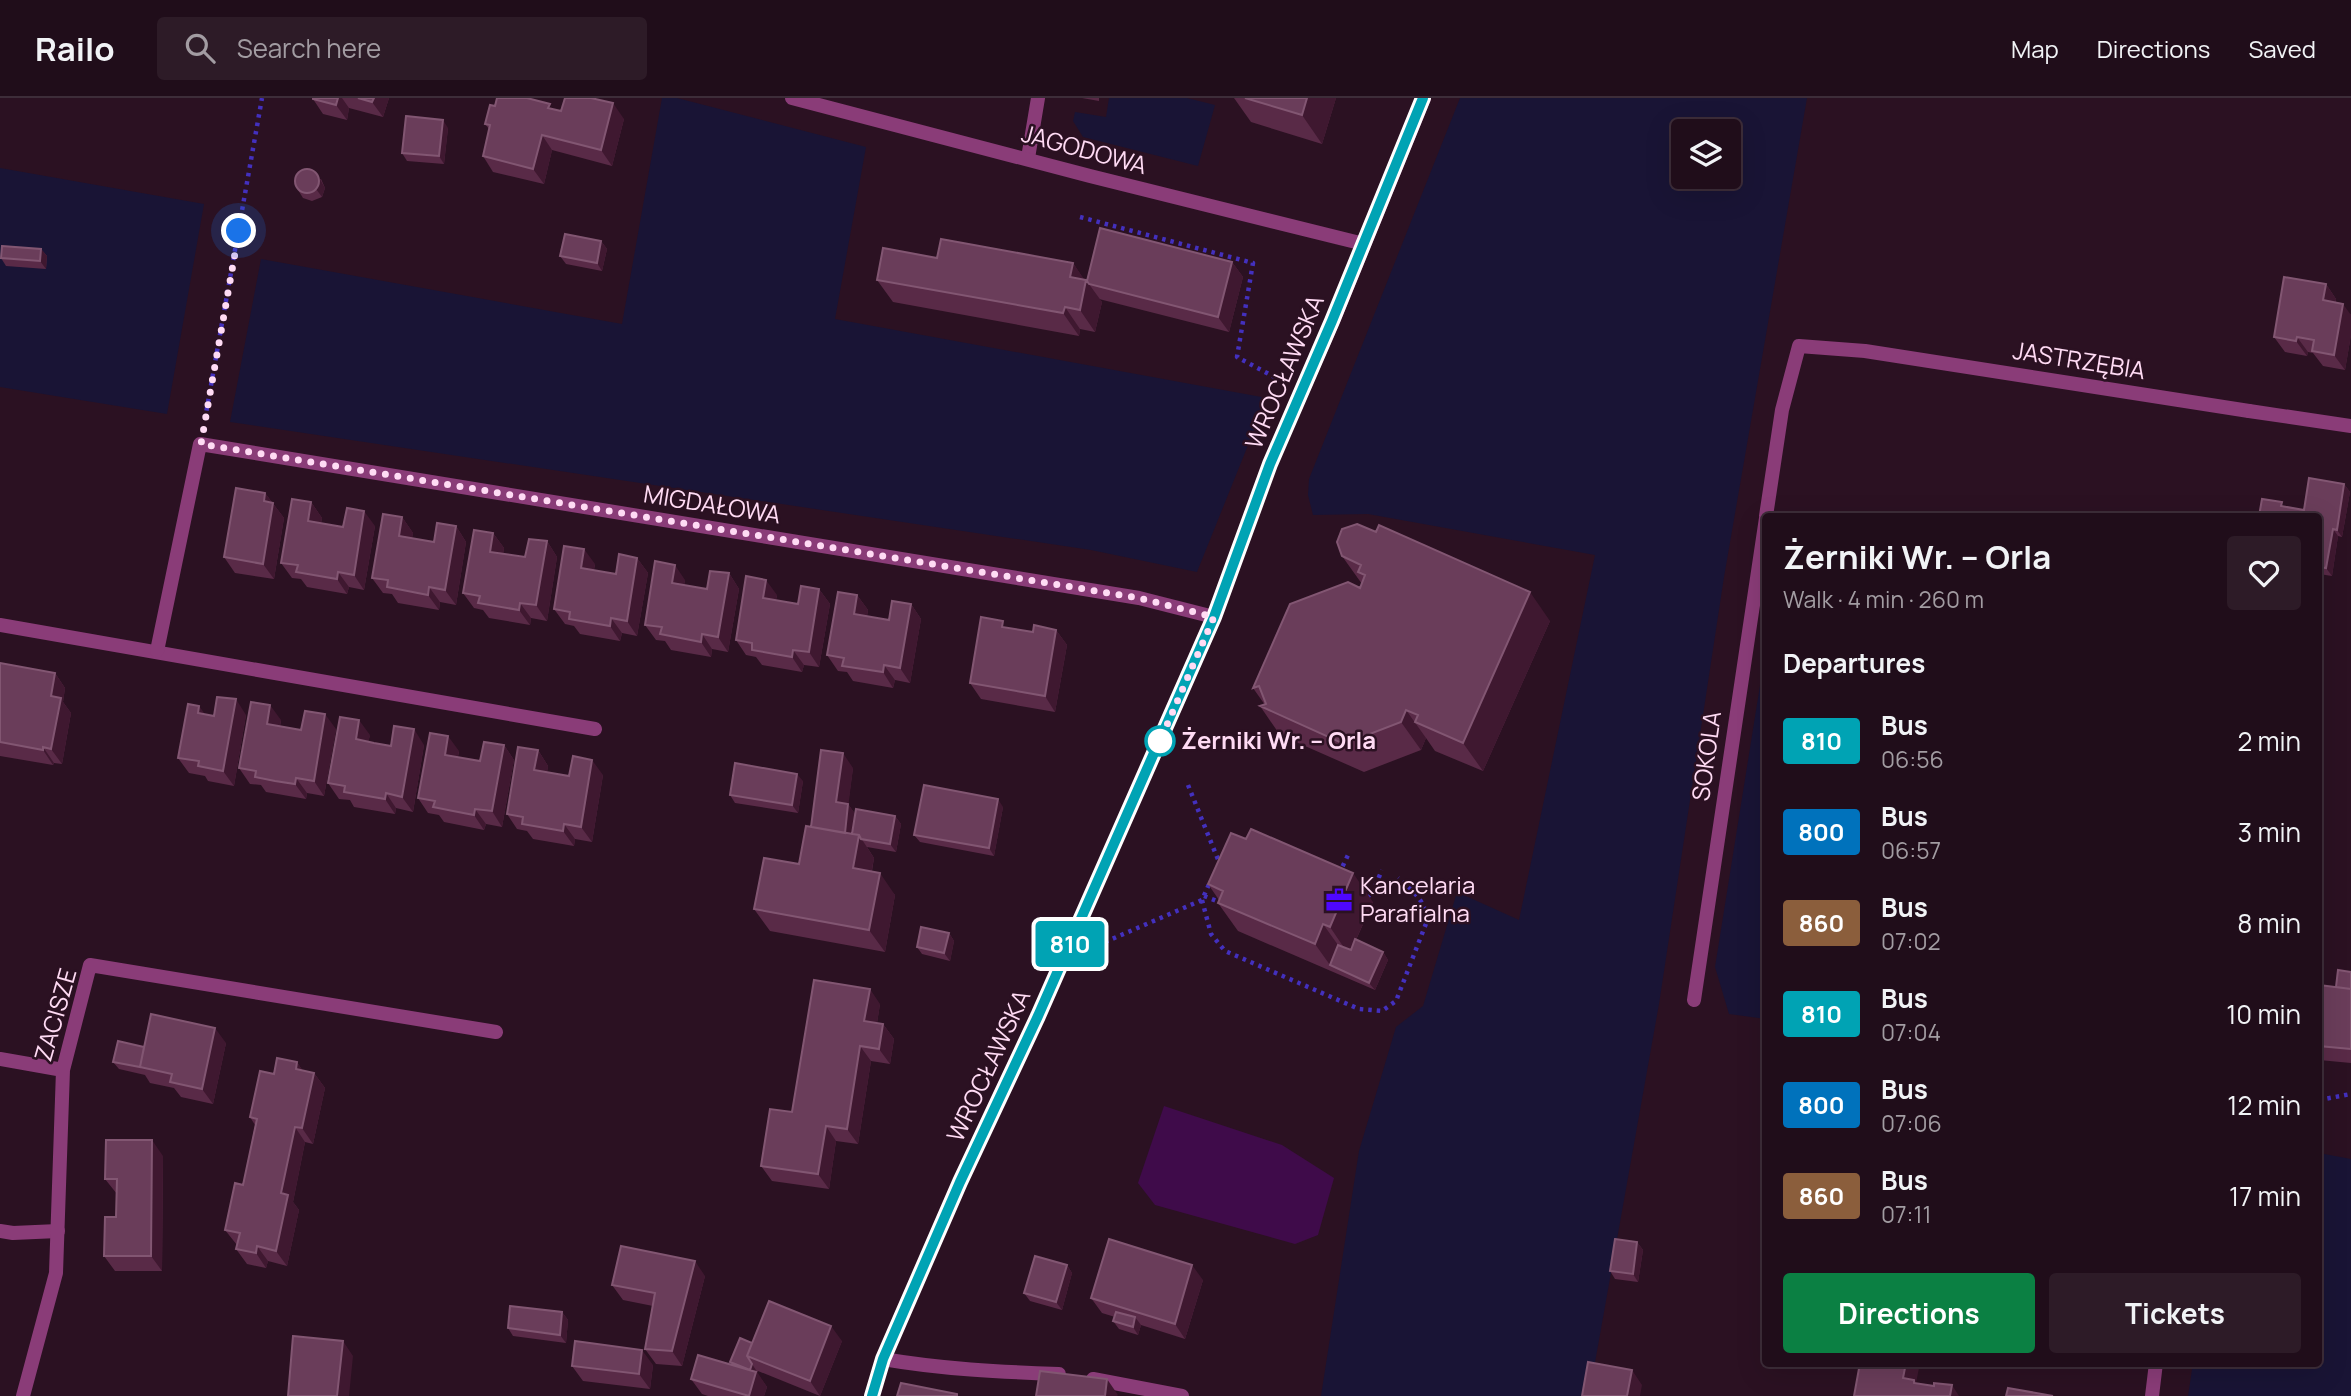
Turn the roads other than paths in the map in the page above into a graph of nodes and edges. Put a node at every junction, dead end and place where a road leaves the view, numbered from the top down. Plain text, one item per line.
1 (792, 98) edge
2 (1038, 98) edge
3 (1423, 98) edge
4 (1028, 158) junction
5 (1364, 244) junction
6 (1799, 346) joint
7 (2351, 426) edge
8 (1767, 513) edge
9 (1762, 544) edge
10 (1214, 617) junction
11 (0, 625) edge
12 (157, 651) junction
13 (595, 729) dead end
14 (1694, 1000) dead end
15 (496, 1032) dead end
16 (0, 1059) edge
17 (63, 1070) junction
18 (0, 1231) edge
19 (58, 1231) junction
20 (883, 1359) junction
21 (2156, 1367) edge
22 (23, 1396) edge
23 (872, 1396) edge
24 (1182, 1396) edge
25 (2152, 1396) edge

1 - 4 street, JAGODOWA
2 - 4 street
3 - 5 street, WROCŁAWSKA
4 - 5 street, JAGODOWA
5 - 10 street, WROCŁAWSKA
6 - 7 street, JASTRZĘBIA
6 - 8 street, SOKOLA
9 - 14 street, SOKOLA
10 - 12 street, MIGDAŁOWA
10 - 20 street, WROCŁAWSKA
11 - 12 street
12 - 13 street
15 - 17 street, ZACISZE
16 - 17 street
17 - 19 street, ZACISZE
18 - 19 street
19 - 22 street, ZACISZE
20 - 23 street, WROCŁAWSKA
20 - 24 street
21 - 25 street

